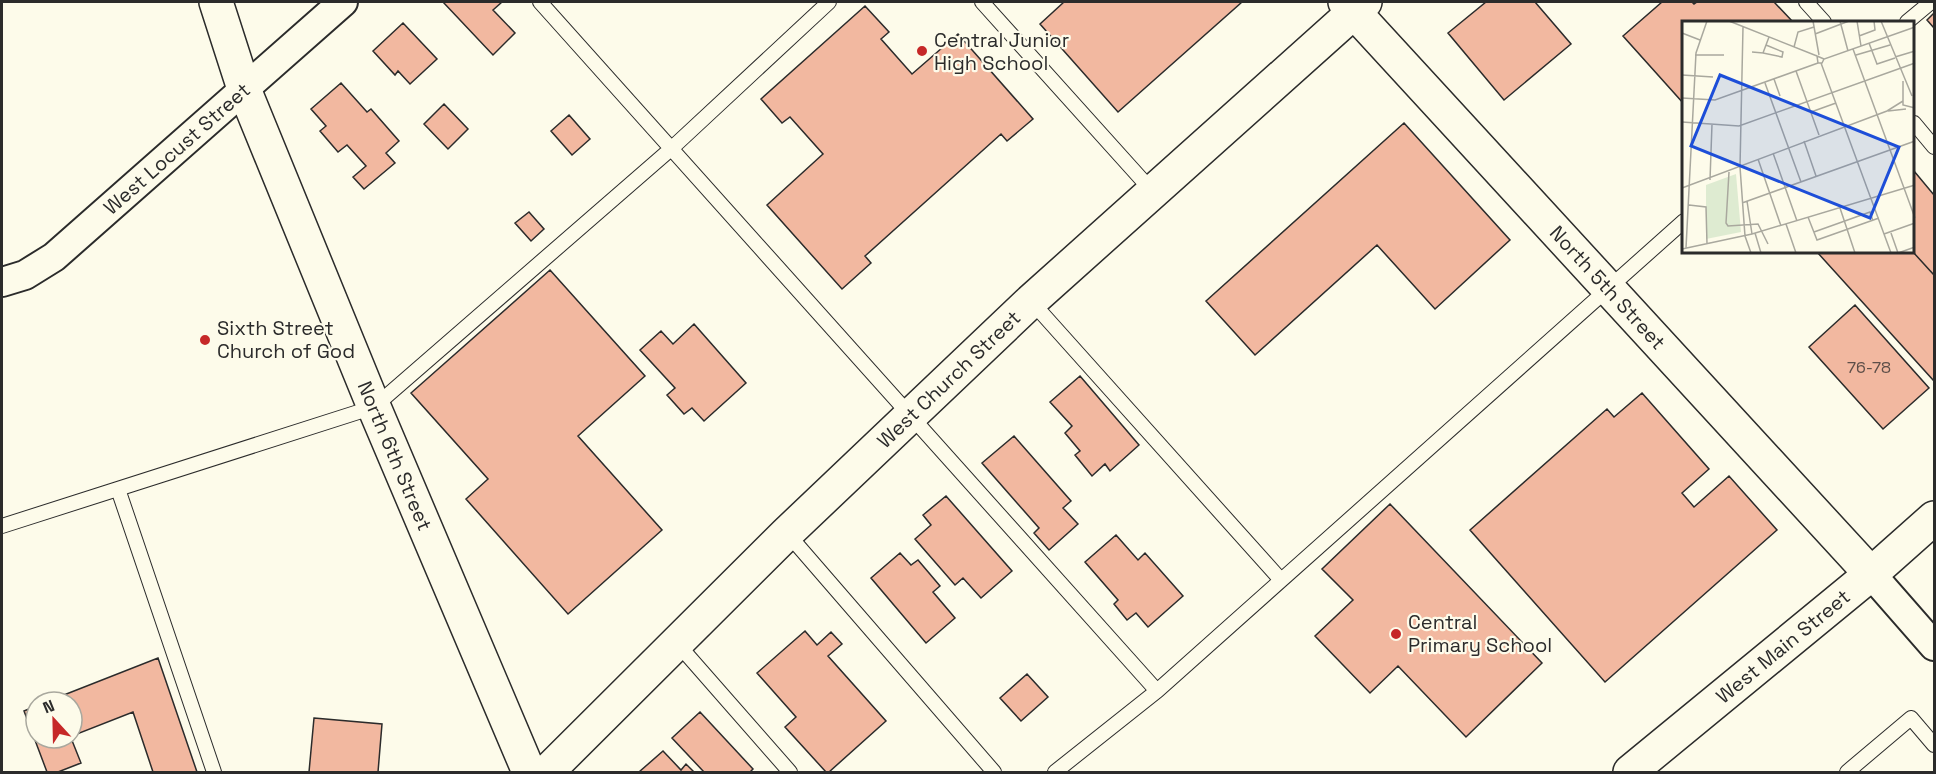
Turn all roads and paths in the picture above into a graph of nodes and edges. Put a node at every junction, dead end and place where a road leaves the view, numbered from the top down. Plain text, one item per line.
1 (216, 2) edge
2 (343, 2) edge
3 (540, 2) edge
4 (829, 2) edge
5 (1806, 2) edge
6 (1931, 2) edge
7 (990, 4) edge
8 (1355, 5) edge
9 (1823, 21) edge
10 (1908, 21) edge
11 (244, 89) junction
12 (1915, 124) edge
13 (1935, 147) edge
14 (672, 148) junction
15 (1154, 192) junction
16 (1682, 223) edge
17 (2, 282) edge
18 (1608, 289) junction
19 (1030, 301) junction
20 (374, 407) junction
21 (911, 414) junction
22 (118, 489) junction
23 (1935, 518) edge
24 (2, 526) edge
25 (787, 533) junction
26 (1871, 574) junction
27 (1281, 579) junction
28 (676, 642) junction
29 (1935, 646) edge
30 (1157, 691) junction
31 (1935, 745) edge
32 (214, 772) edge
33 (530, 772) edge
34 (547, 772) edge
35 (790, 772) edge
36 (994, 772) edge
37 (1055, 772) edge
38 (1630, 772) edge
39 (1847, 772) edge

1 - 11 street, North 6th Street
2 - 11 street, West Locust Street
3 - 14 lane
4 - 14 lane
5 - 9 lane
6 - 10 lane
7 - 15 lane
8 - 15 street, West Church Street
8 - 18 street, North 5th Street
11 - 17 street, West Locust Street
11 - 20 street, North 6th Street
12 - 13 lane
14 - 20 lane
14 - 21 lane
15 - 19 street, West Church Street
16 - 18 lane
18 - 26 street, North 5th Street
18 - 27 lane
19 - 21 street, West Church Street
19 - 27 lane
20 - 22 lane
20 - 33 street, North 6th Street
21 - 25 street, West Church Street
21 - 30 lane
22 - 24 lane
22 - 32 lane
23 - 26 street, West Main Street
25 - 28 street, West Church Street
25 - 36 lane
26 - 29 street
26 - 38 street, West Main Street
27 - 30 lane
28 - 34 street, West Church Street
28 - 35 lane
30 - 37 lane
31 - 39 lane

